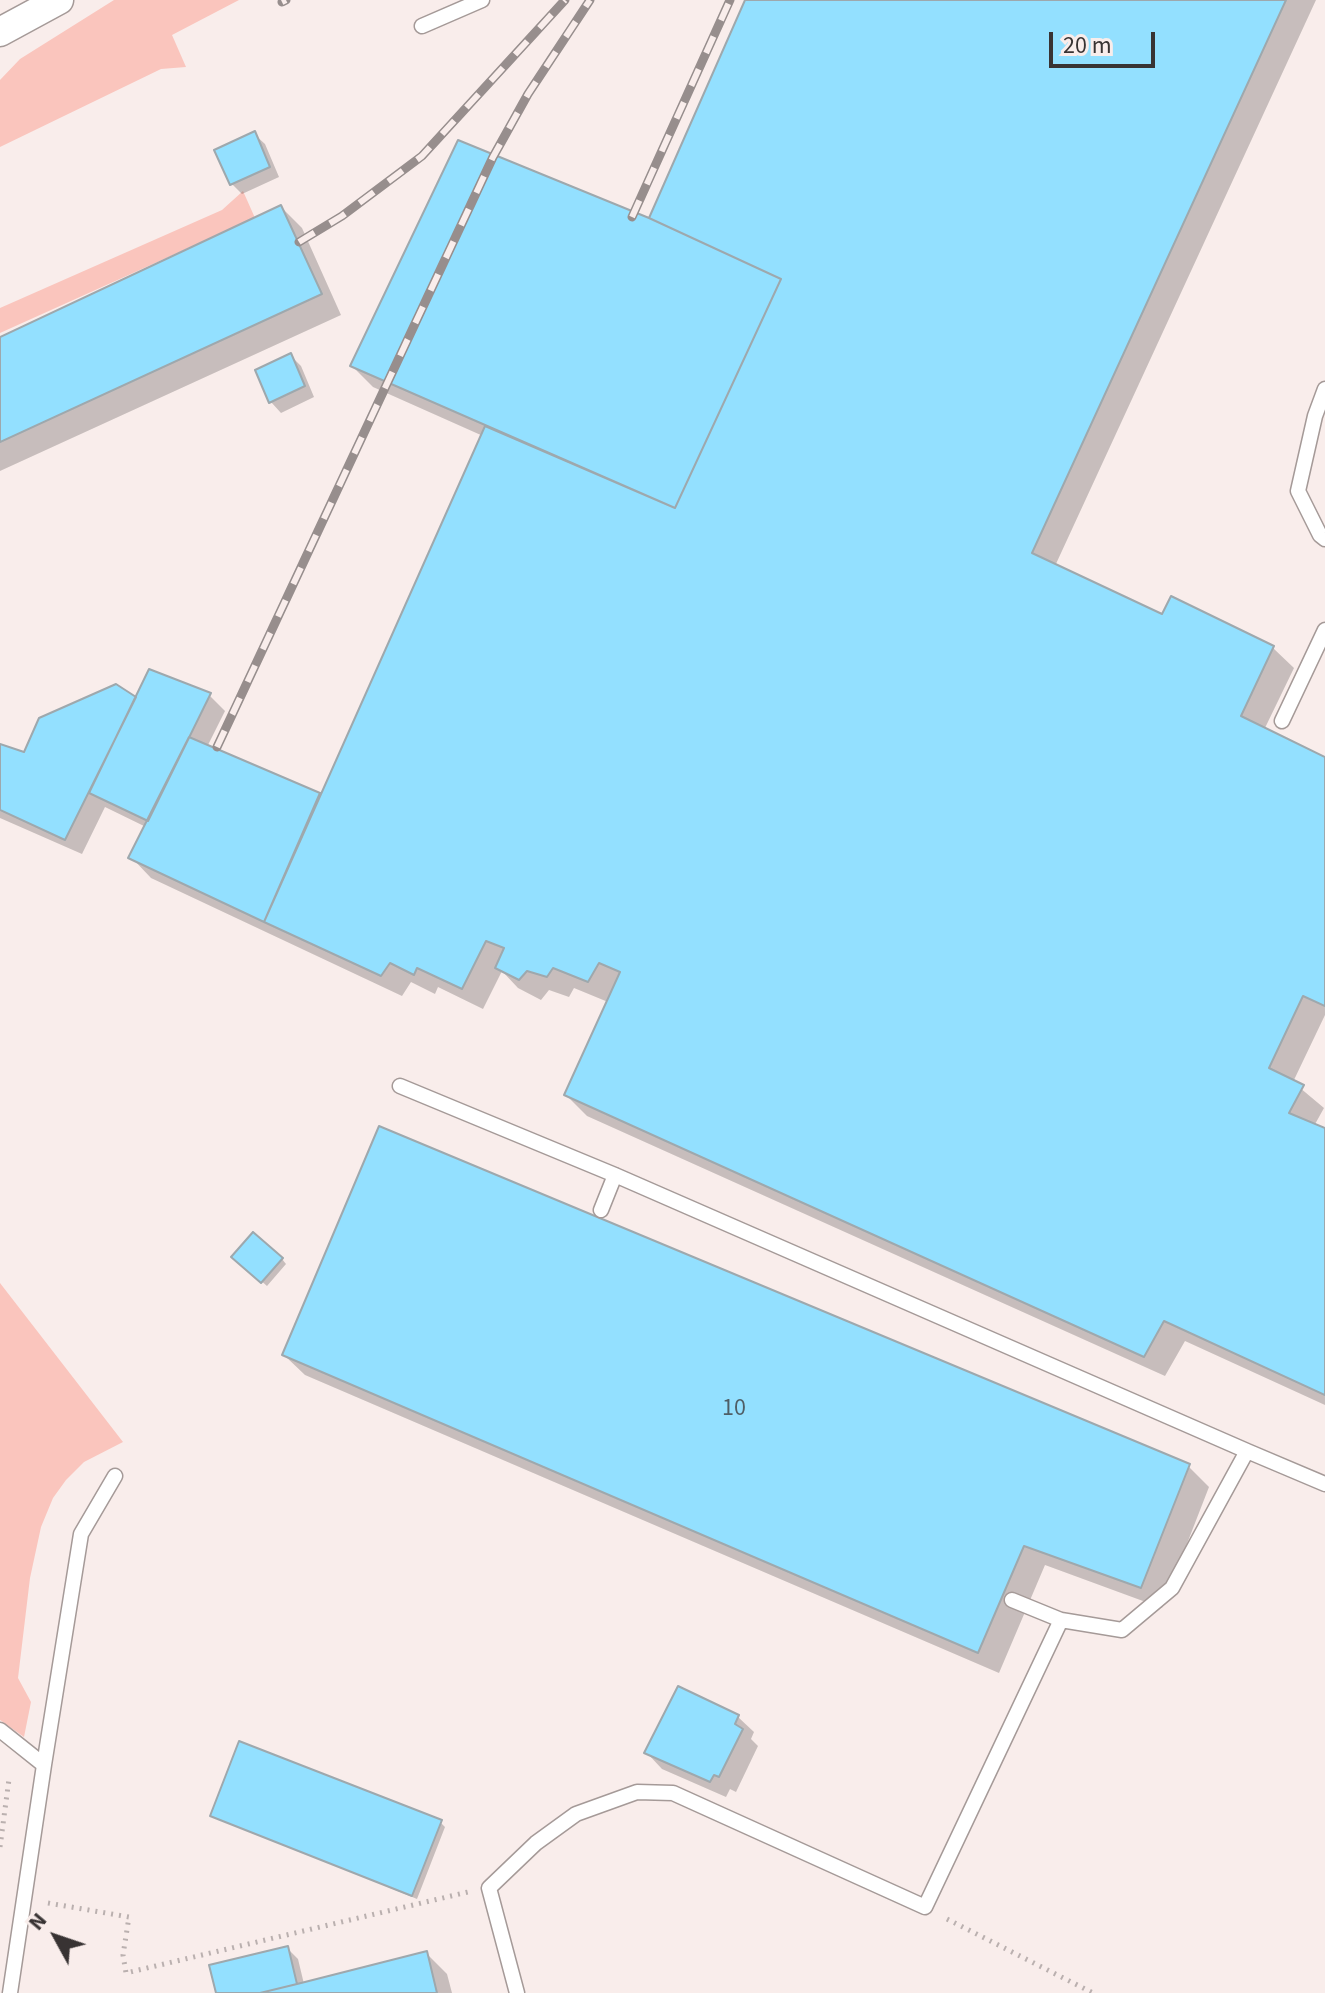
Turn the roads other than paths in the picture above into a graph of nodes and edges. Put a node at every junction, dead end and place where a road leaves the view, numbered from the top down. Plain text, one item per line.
1 (59, 0) edge
2 (482, 0) edge
3 (422, 26) dead end
4 (0, 32) edge
5 (1325, 389) edge
6 (1325, 539) edge
7 (1325, 630) edge
8 (1282, 721) dead end
9 (400, 1086) dead end
10 (615, 1175) junction
11 (601, 1210) dead end
12 (1247, 1451) junction
13 (115, 1476) dead end
14 (1325, 1484) edge
15 (1012, 1600) dead end
16 (1061, 1620) junction
17 (0, 1730) edge
18 (44, 1765) junction
19 (10, 1993) edge
20 (517, 1993) edge

1 - 4 street
2 - 3 lane
5 - 6 lane
7 - 8 lane
9 - 10 lane
10 - 11 lane
10 - 12 lane
12 - 14 lane
12 - 16 lane
13 - 18 lane
15 - 16 lane
16 - 20 lane
17 - 18 lane
18 - 19 lane

